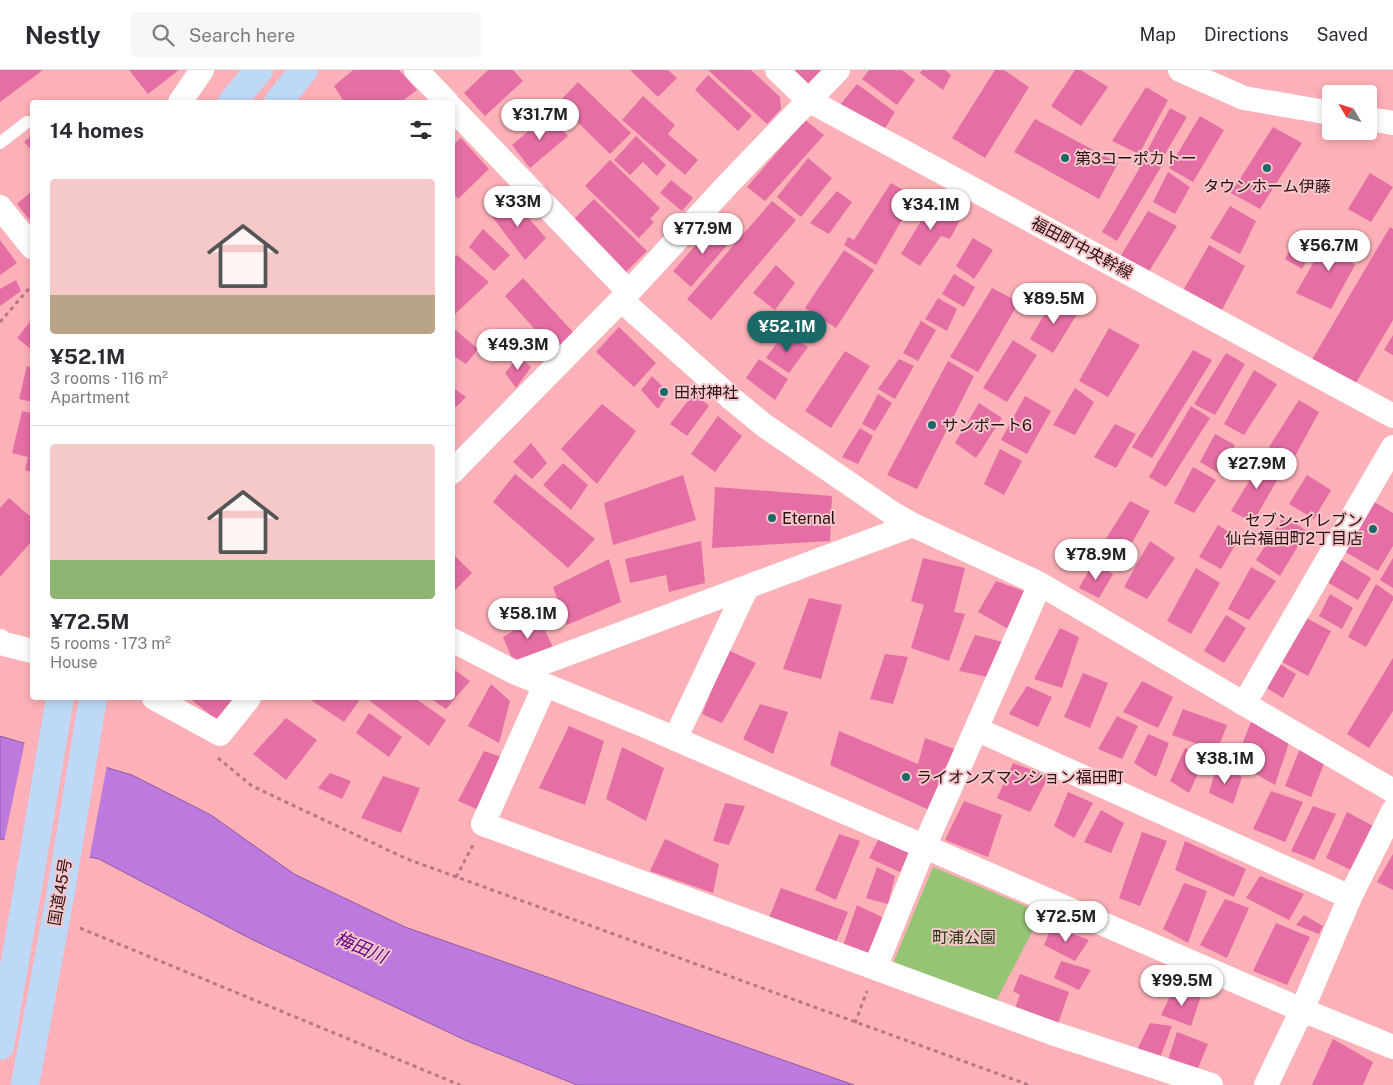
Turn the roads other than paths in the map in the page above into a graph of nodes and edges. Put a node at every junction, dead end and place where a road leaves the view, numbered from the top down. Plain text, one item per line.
1 (202, 70) edge
2 (259, 70) edge
3 (304, 70) edge
4 (416, 70) edge
5 (777, 70) edge
6 (838, 70) edge
7 (1180, 70) edge
8 (181, 100) edge
9 (234, 100) edge
10 (280, 100) edge
11 (445, 100) edge
12 (808, 100) junction
13 (455, 111) edge
14 (1322, 111) edge
15 (1378, 120) edge
16 (27, 122) dead end
17 (1393, 123) edge
18 (0, 143) edge
19 (0, 208) edge
20 (30, 245) edge
21 (625, 296) junction
22 (1393, 416) edge
23 (1393, 447) edge
24 (455, 469) edge
25 (913, 525) junction
26 (1040, 584) junction
27 (747, 587) junction
28 (0, 641) edge
29 (455, 642) edge
30 (30, 650) edge
31 (516, 673) junction
32 (545, 685) junction
33 (60, 700) edge
34 (93, 700) edge
35 (158, 700) edge
36 (247, 700) edge
37 (1244, 704) junction
38 (976, 729) junction
39 (675, 739) junction
40 (1393, 791) edge
41 (1393, 811) edge
42 (924, 847) junction
43 (1350, 897) junction
44 (875, 968) junction
45 (1302, 1010) junction
46 (0, 1046) edge
47 (1393, 1047) edge
48 (25, 1085) edge
49 (1211, 1085) edge
50 (1266, 1085) edge

1 - 8 street
2 - 9 highway
3 - 10 highway
4 - 11 street
5 - 12 street, 福田町中央幹線
6 - 12 street
7 - 14 street
12 - 21 street
12 - 22 street, 福田町中央幹線
13 - 21 street
15 - 17 street
16 - 18 lane
19 - 20 street
21 - 24 street
21 - 25 street
23 - 37 street
25 - 26 street
25 - 27 street
26 - 37 street
26 - 38 street
27 - 31 street
27 - 39 street
28 - 30 street
29 - 31 street
31 - 32 street
32 - 39 street
32 - 44 street
33 - 46 highway, 国道45号
34 - 48 highway, 国道45号
35 - 36 street
37 - 40 street
38 - 42 street
38 - 43 street
39 - 42 street
41 - 43 street
42 - 44 street
42 - 45 street
43 - 45 street
44 - 49 street
45 - 47 street
45 - 50 street

